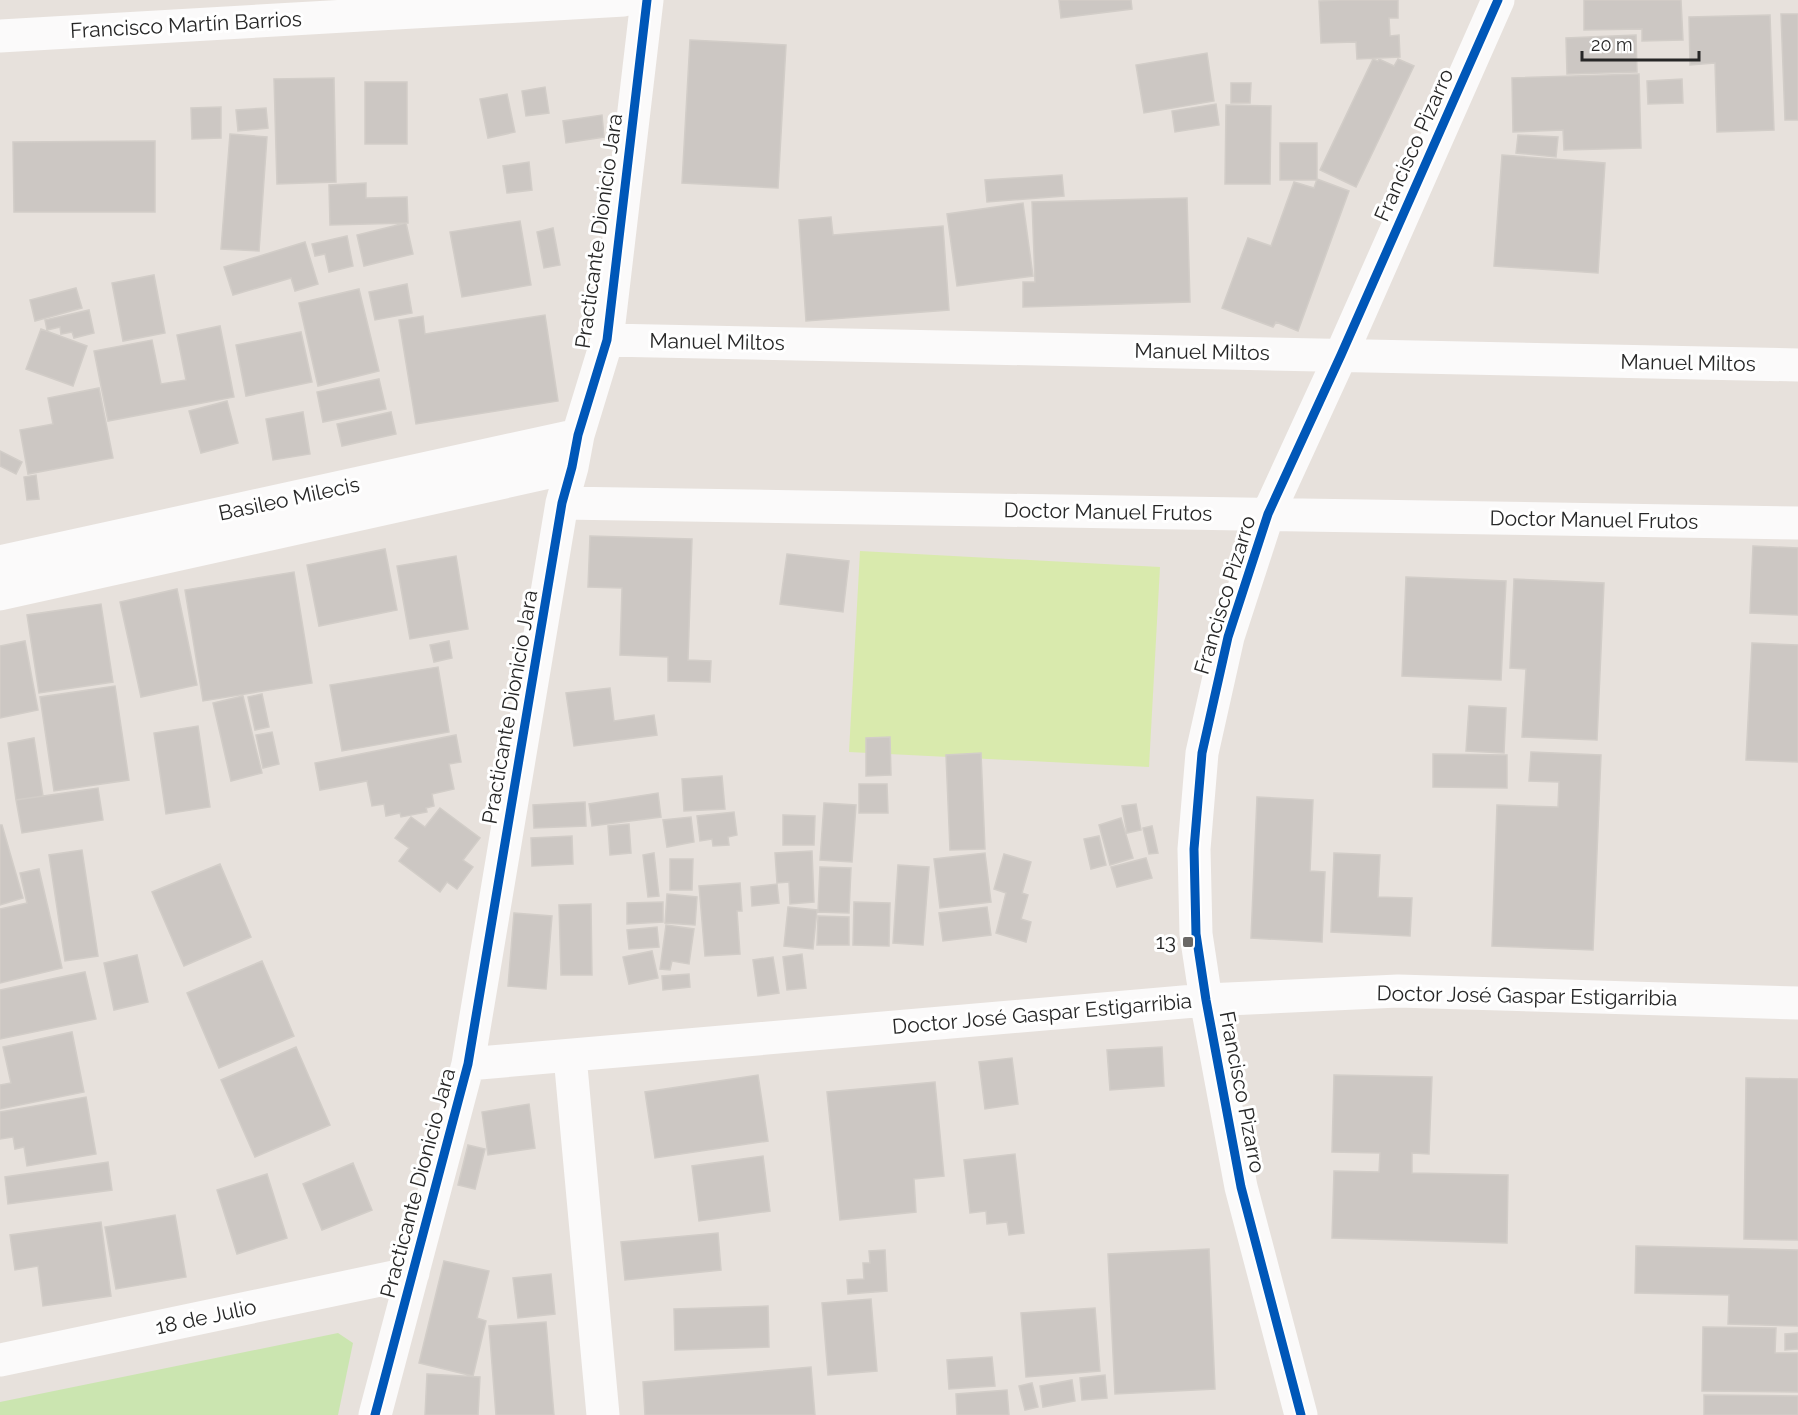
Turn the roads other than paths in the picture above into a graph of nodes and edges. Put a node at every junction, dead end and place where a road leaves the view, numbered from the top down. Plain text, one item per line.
1 (624, 0) edge
2 (647, 0) edge
3 (1498, 0) edge
4 (0, 36) edge
5 (607, 340) junction
6 (1341, 355) junction
7 (1798, 365) edge
8 (578, 435) junction
9 (572, 467) junction
10 (562, 503) junction
11 (1268, 514) junction
12 (1798, 523) edge
13 (0, 562) edge
14 (0, 594) edge
15 (1206, 1000) junction
16 (1798, 1003) edge
17 (570, 1056) junction
18 (468, 1064) junction
19 (413, 1273) junction
20 (0, 1360) edge
21 (375, 1415) edge
22 (603, 1415) edge
23 (1301, 1415) edge

1 - 4 street, Francisco Martín Barrios
2 - 5 street, Practicante Dionicio Jara
3 - 6 street, Francisco Pizarro
5 - 6 street, Manuel Miltos
5 - 8 street, Practicante Dionicio Jara
6 - 7 street, Manuel Miltos
6 - 11 street, Francisco Pizarro
8 - 9 street, Practicante Dionicio Jara
8 - 13 street, Basileo Milecis
9 - 10 street, Practicante Dionicio Jara
9 - 14 street
10 - 11 street, Doctor Manuel Frutos
10 - 18 street, Practicante Dionicio Jara
11 - 12 street, Doctor Manuel Frutos
11 - 15 street, Francisco Pizarro
15 - 16 street, Doctor José Gaspar Estigarribia
15 - 17 street, Doctor José Gaspar Estigarribia
15 - 23 street, Francisco Pizarro
17 - 18 street, Doctor José Gaspar Estigarribia
17 - 22 street
18 - 19 street, Practicante Dionicio Jara
19 - 20 street, 18 de Julio
19 - 21 street, Practicante Dionicio Jara

